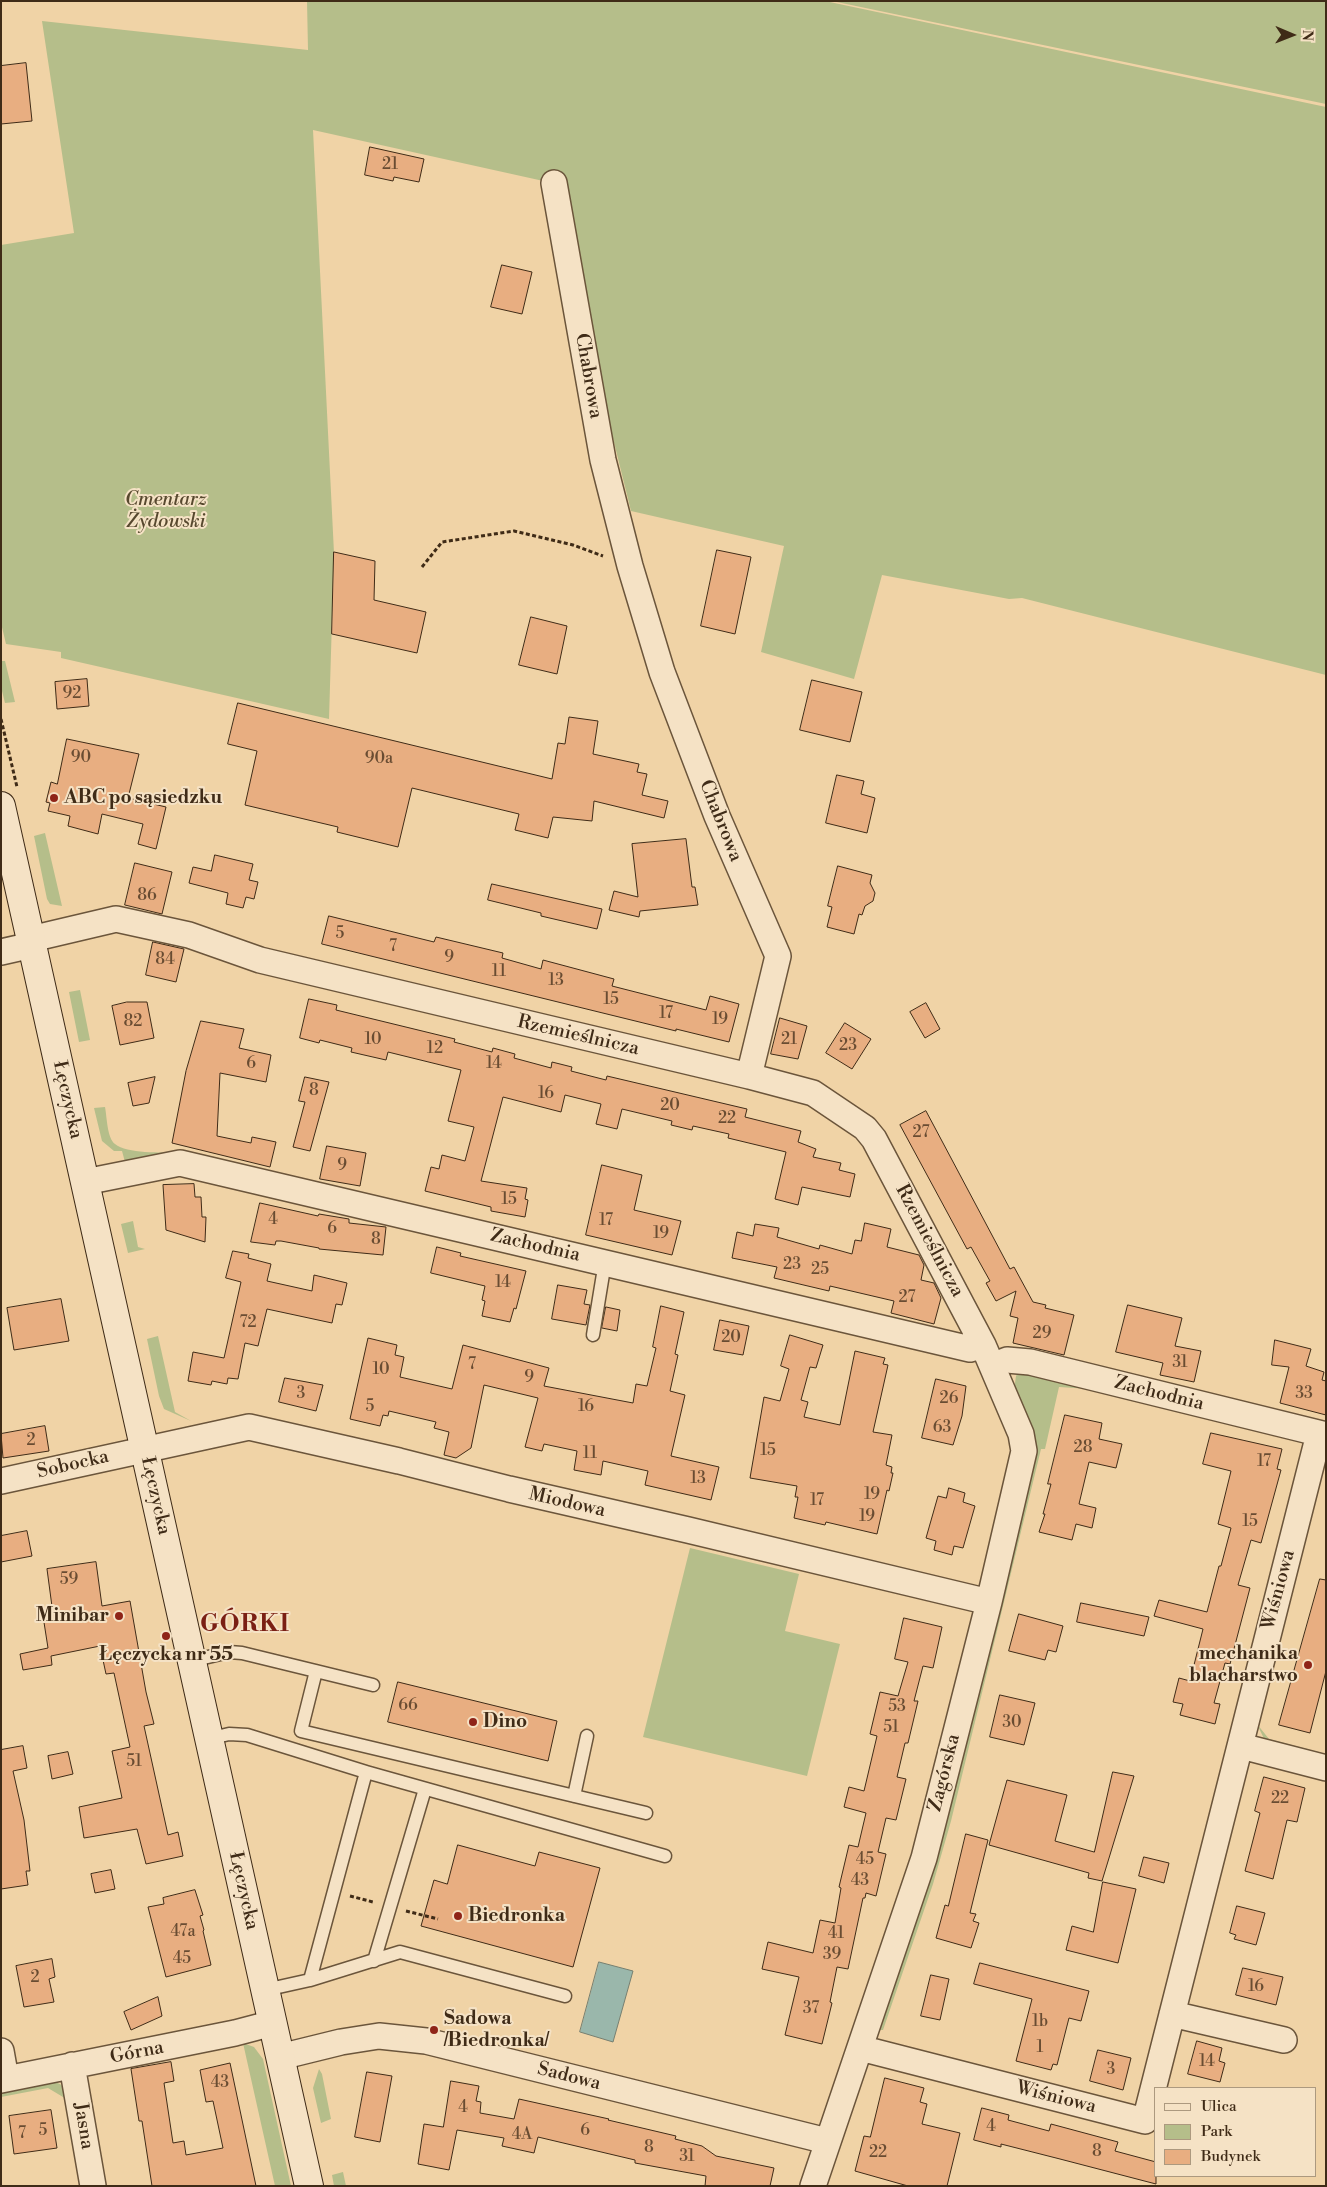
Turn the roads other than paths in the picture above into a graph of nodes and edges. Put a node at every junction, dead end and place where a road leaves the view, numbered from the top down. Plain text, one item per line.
1 (554, 183) dead end
2 (1, 806) edge
3 (32, 942) junction
4 (1, 952) edge
5 (749, 1076) junction
6 (85, 1182) junction
7 (605, 1262) junction
8 (593, 1336) dead end
9 (987, 1355) junction
10 (1322, 1434) edge
11 (145, 1449) junction
12 (1, 1482) edge
13 (989, 1602) junction
14 (191, 1661) junction
15 (316, 1671) junction
16 (373, 1684) dead end
17 (587, 1736) dead end
18 (208, 1738) junction
19 (1241, 1746) junction
20 (1326, 1768) edge
21 (366, 1772) junction
22 (425, 1789) junction
23 (574, 1796) junction
24 (646, 1813) dead end
25 (665, 1856) dead end
26 (374, 1961) junction
27 (310, 1980) junction
28 (265, 1990) junction
29 (565, 1996) dead end
30 (1172, 2014) junction
31 (273, 2024) junction
32 (1284, 2040) dead end
33 (860, 2048) junction
34 (1, 2051) edge
35 (280, 2057) junction
36 (72, 2066) junction
37 (4, 2079) edge
38 (827, 2141) junction
39 (93, 2186) edge
40 (309, 2186) edge
41 (813, 2186) edge

1 - 5 street, Chabrowa
2 - 3 main road, Łęczycka
3 - 4 street, Rzemieślnicza
3 - 5 street, Rzemieślnicza
3 - 6 main road, Łęczycka
5 - 9 street, Rzemieślnicza
6 - 7 street, Zachodnia
6 - 11 main road, Łęczycka
7 - 8 lane
7 - 9 street, Zachodnia
9 - 10 street, Zachodnia
9 - 13 street, Zagórska
10 - 19 street, Wiśniowa
11 - 12 street, Sobocka
11 - 13 street, Miodowa
11 - 14 main road, Łęczycka
13 - 33 street, Zagórska
14 - 15 lane
14 - 18 main road, Łęczycka
15 - 16 lane
15 - 23 lane
17 - 23 lane
18 - 21 lane
18 - 28 main road, Łęczycka
19 - 20 street
19 - 30 street, Wiśniowa
21 - 22 lane
21 - 27 lane
22 - 25 lane
22 - 26 lane
23 - 24 lane
26 - 27 lane
26 - 29 lane
27 - 28 lane
28 - 31 main road, Łęczycka
30 - 32 street
30 - 33 street, Wiśniowa
31 - 35 main road, Łęczycka
31 - 36 street, Górna
33 - 38 street, Zagórska
34 - 37 street
35 - 38 street, Sadowa
35 - 40 main road, Łęczycka
36 - 37 street, Górna
36 - 39 street, Jasna
38 - 41 street, Zagórska

